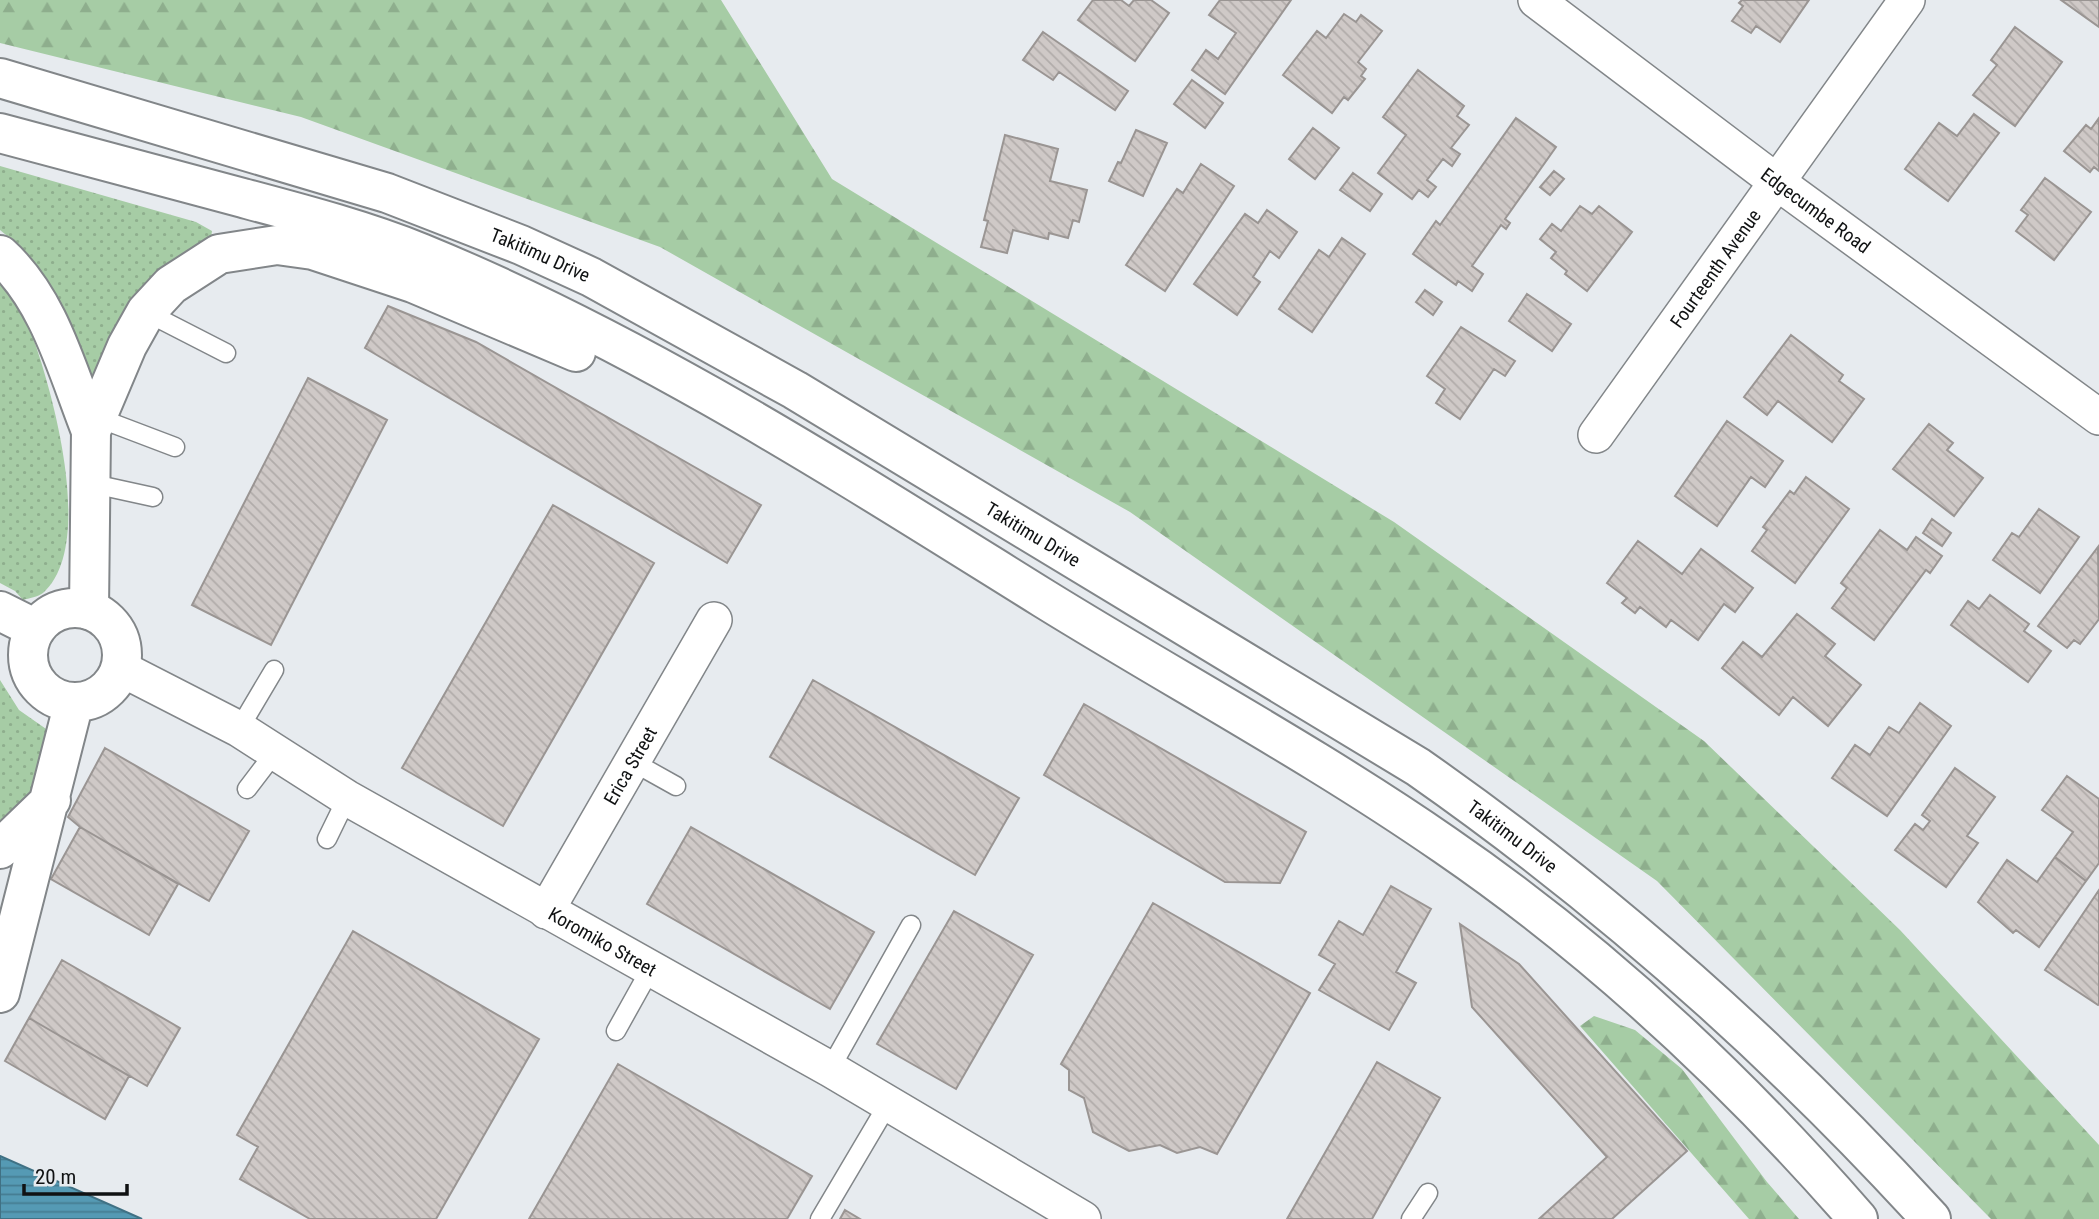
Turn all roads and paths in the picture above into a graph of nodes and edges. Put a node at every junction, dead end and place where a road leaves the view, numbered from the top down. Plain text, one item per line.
1 (1536, 0) edge
2 (1907, 0) edge
3 (0, 78) edge
4 (0, 133) edge
5 (1777, 182) junction
6 (0, 255) edge
7 (146, 312) junction
8 (226, 353) dead end
9 (2099, 417) edge
10 (94, 424) junction
11 (1596, 435) dead end
12 (175, 447) dead end
13 (812, 454) junction
14 (89, 483) junction
15 (153, 497) dead end
16 (89, 610) junction
17 (0, 611) edge
18 (714, 620) dead end
19 (36, 629) junction
20 (120, 668) junction
21 (274, 670) dead end
22 (74, 702) junction
23 (239, 729) junction
24 (276, 751) junction
25 (633, 761) junction
26 (676, 786) dead end
27 (247, 789) dead end
28 (347, 797) junction
29 (51, 800) junction
30 (327, 839) dead end
31 (0, 849) edge
32 (546, 911) junction
33 (911, 925) dead end
34 (650, 970) junction
35 (0, 993) edge
36 (617, 1031) dead end
37 (830, 1069) junction
38 (888, 1104) junction
39 (1428, 1193) dead end
40 (1069, 1216) edge
41 (820, 1219) edge
42 (1410, 1219) edge
43 (1858, 1219) edge
44 (1931, 1219) edge

1 - 5 street, Edgecumbe Road
2 - 5 street, Fourteenth Avenue
3 - 44 main road, Takitimu Drive
4 - 13 main road
5 - 9 street, Edgecumbe Road
5 - 11 street, Fourteenth Avenue
6 - 10 main road
7 - 8 lane
7 - 10 main road
7 - 13 main road
10 - 12 lane
10 - 14 main road
13 - 43 main road
14 - 15 lane
14 - 16 main road
16 - 19 main road
16 - 20 main road
17 - 19 main road
18 - 25 street, Erica Street
19 - 22 main road
20 - 22 main road
20 - 23 street, Koromiko Street
21 - 23 lane
22 - 29 main road
23 - 24 street, Koromiko Street
24 - 27 lane
24 - 28 street, Koromiko Street
25 - 26 lane
25 - 32 street, Erica Street
28 - 30 lane
28 - 32 street, Koromiko Street
29 - 31 main road
29 - 35 main road
32 - 34 street, Koromiko Street
33 - 37 lane
34 - 36 lane
34 - 37 street, Koromiko Street
37 - 38 street, Koromiko Street
38 - 40 street, Koromiko Street
38 - 41 lane
39 - 42 lane

